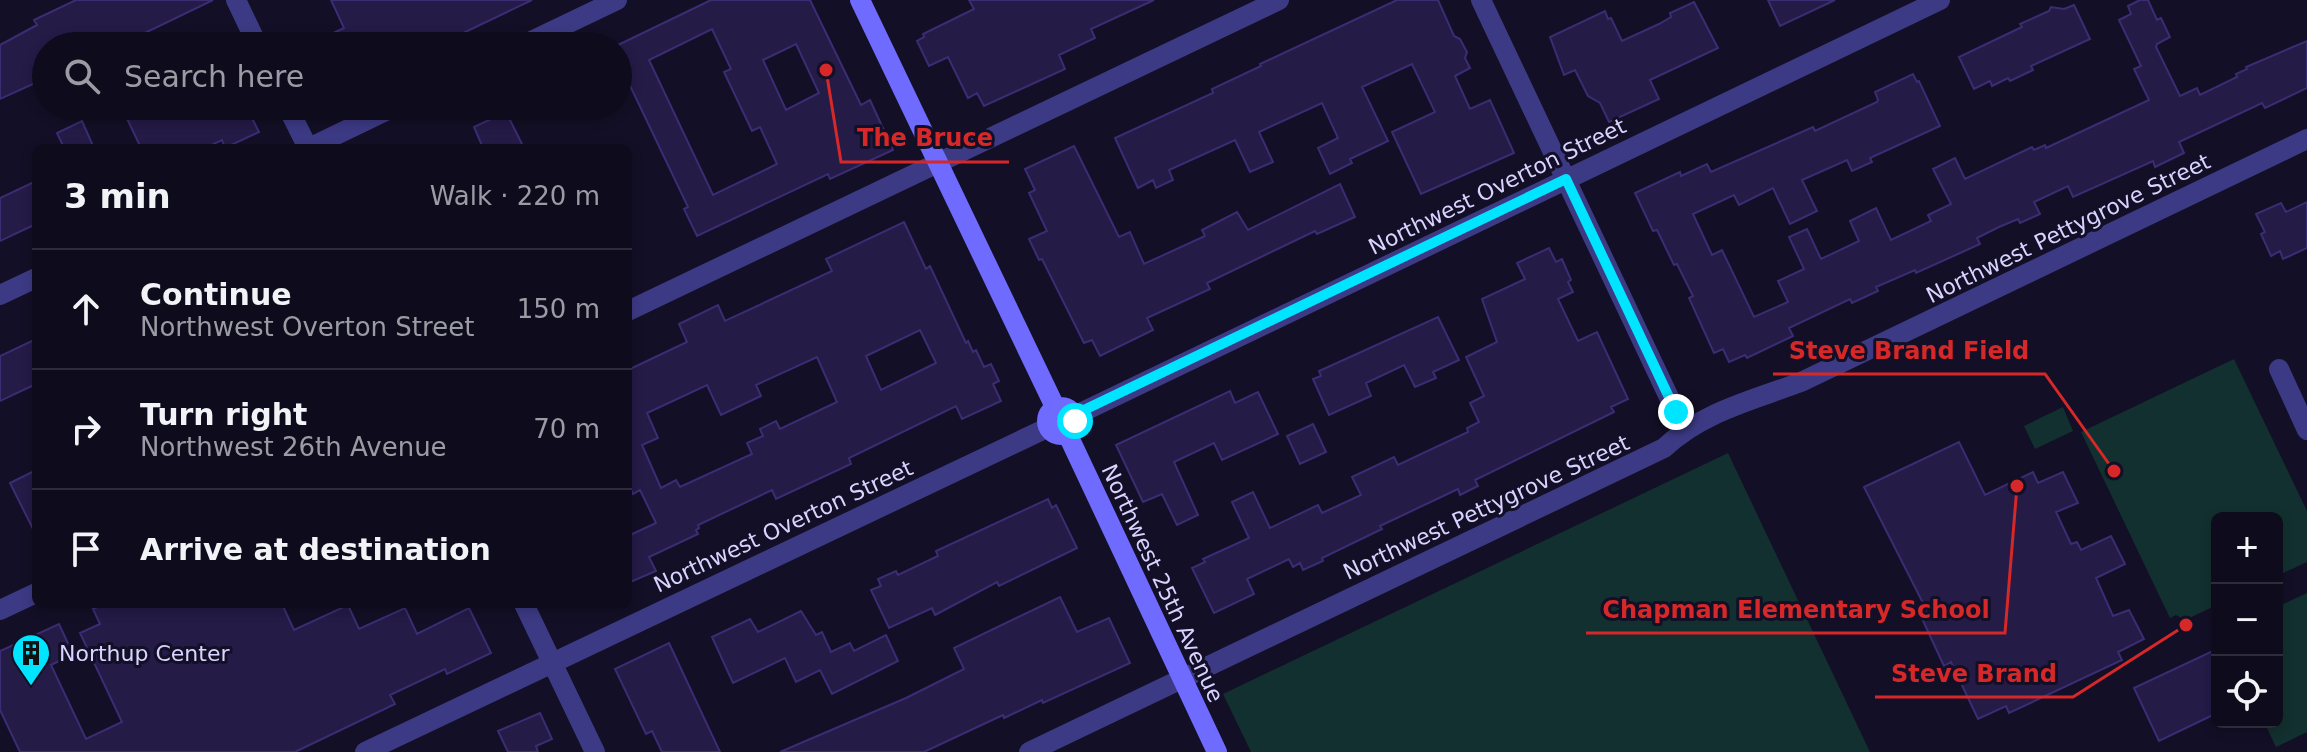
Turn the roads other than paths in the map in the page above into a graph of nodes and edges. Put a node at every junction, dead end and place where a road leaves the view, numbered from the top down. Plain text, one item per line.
1 (236, 0) edge
2 (617, 0) edge
3 (860, 0) edge
4 (1279, 0) edge
5 (1481, 0) edge
6 (1940, 0) edge
7 (251, 32) edge
8 (550, 32) edge
9 (294, 120) edge
10 (367, 120) edge
11 (2307, 139) edge
12 (306, 144) edge
13 (316, 144) edge
14 (937, 164) junction
15 (1566, 179) junction
16 (32, 280) edge
17 (0, 295) edge
18 (632, 309) edge
19 (2279, 369) dead end
20 (1061, 421) junction
21 (1684, 429) junction
22 (2307, 430) edge
23 (32, 595) edge
24 (526, 608) edge
25 (0, 610) edge
26 (552, 662) junction
27 (1181, 679) junction
28 (365, 752) edge
29 (595, 752) edge
30 (1029, 752) edge
31 (1217, 752) edge

1 - 7 street
2 - 8 street
3 - 14 street, Northwest 25th Avenue
4 - 14 street
5 - 15 street
6 - 15 street, Northwest Overton Street
9 - 12 street
10 - 13 street
11 - 21 street, Northwest Pettygrove Street
14 - 18 street
14 - 20 street, Northwest 25th Avenue
15 - 20 street, Northwest Overton Street
15 - 21 street
16 - 17 street
19 - 22 street
20 - 26 street, Northwest Overton Street
20 - 27 street, Northwest 25th Avenue
21 - 27 street, Northwest Pettygrove Street
23 - 25 street
24 - 26 street
26 - 28 street, Northwest Overton Street
26 - 29 street
27 - 30 street, Northwest Pettygrove Street
27 - 31 street, Northwest 25th Avenue

